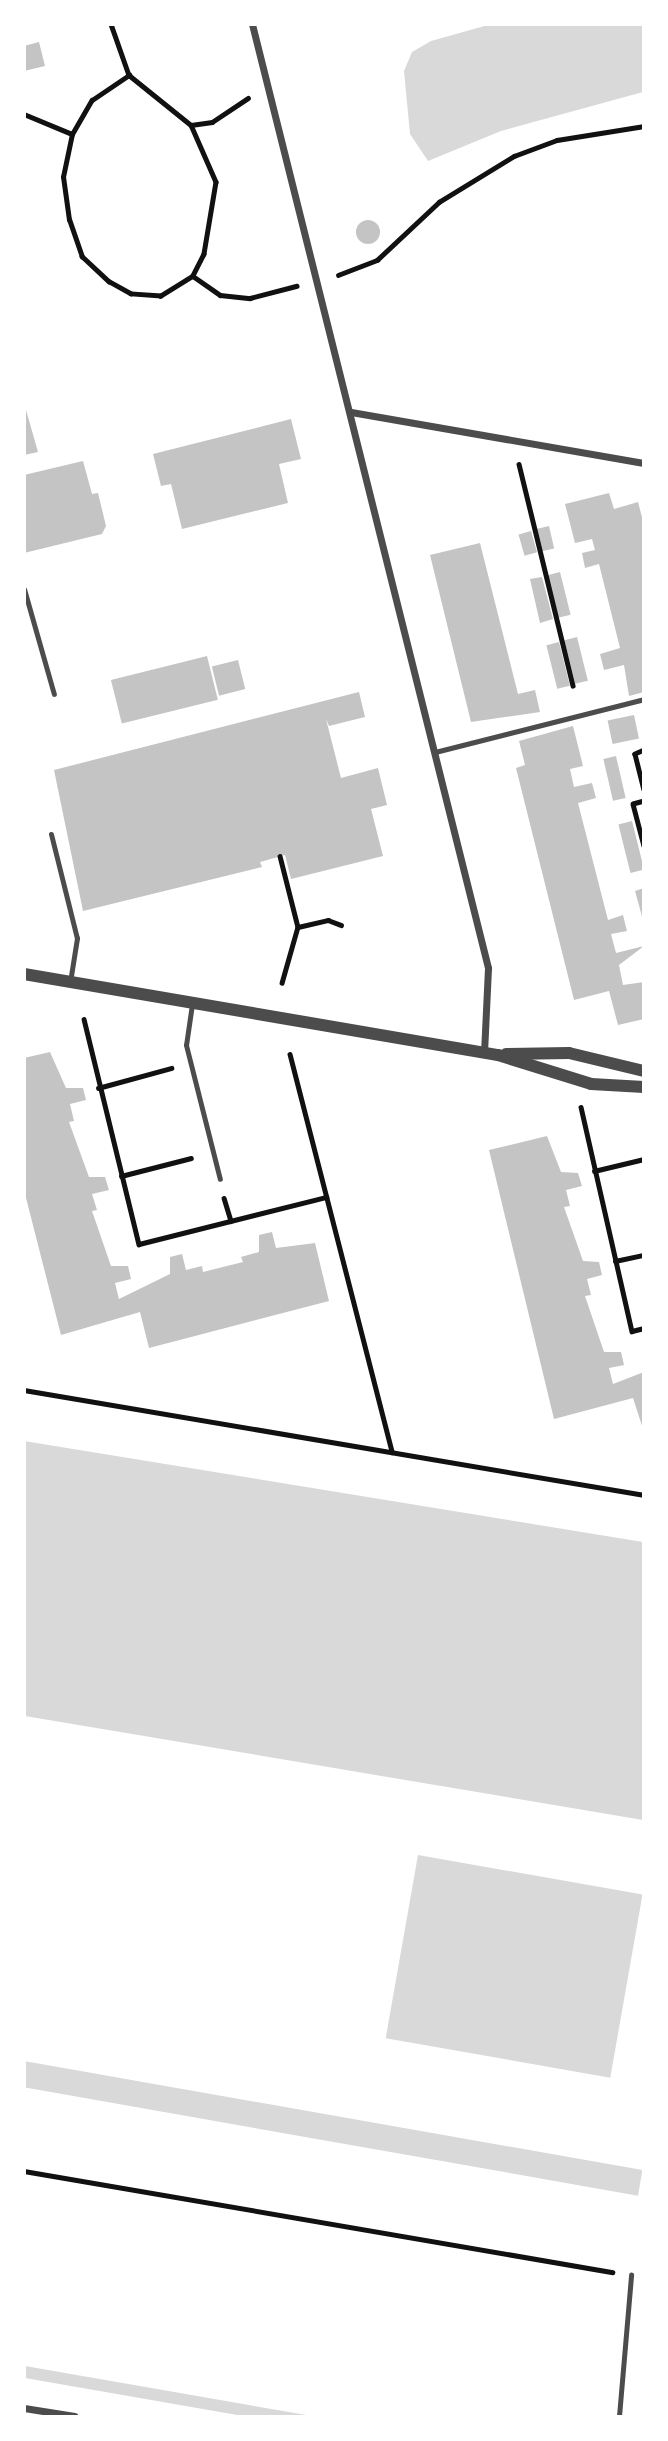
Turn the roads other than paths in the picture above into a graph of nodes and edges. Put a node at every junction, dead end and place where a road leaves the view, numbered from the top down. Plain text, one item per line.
1 (252, 24) edge
2 (351, 412) junction
3 (643, 463) edge
4 (24, 589) edge
5 (54, 694) dead end
6 (643, 699) edge
7 (435, 752) junction
8 (51, 834) dead end
9 (24, 974) edge
10 (70, 982) junction
11 (192, 1003) junction
12 (484, 1052) junction
13 (498, 1055) junction
14 (643, 1071) edge
15 (643, 1087) edge
16 (220, 1179) dead end
17 (631, 2275) road end
18 (24, 2408) edge
19 (74, 2417) edge
20 (619, 2417) edge

1 - 2 street
2 - 3 street
2 - 7 street
4 - 5 lane
6 - 7 lane
7 - 12 street
8 - 10 lane
9 - 10 street
10 - 11 street
11 - 12 street
11 - 16 lane
12 - 13 street
13 - 14 street
13 - 15 street
17 - 20 lane
18 - 19 street

